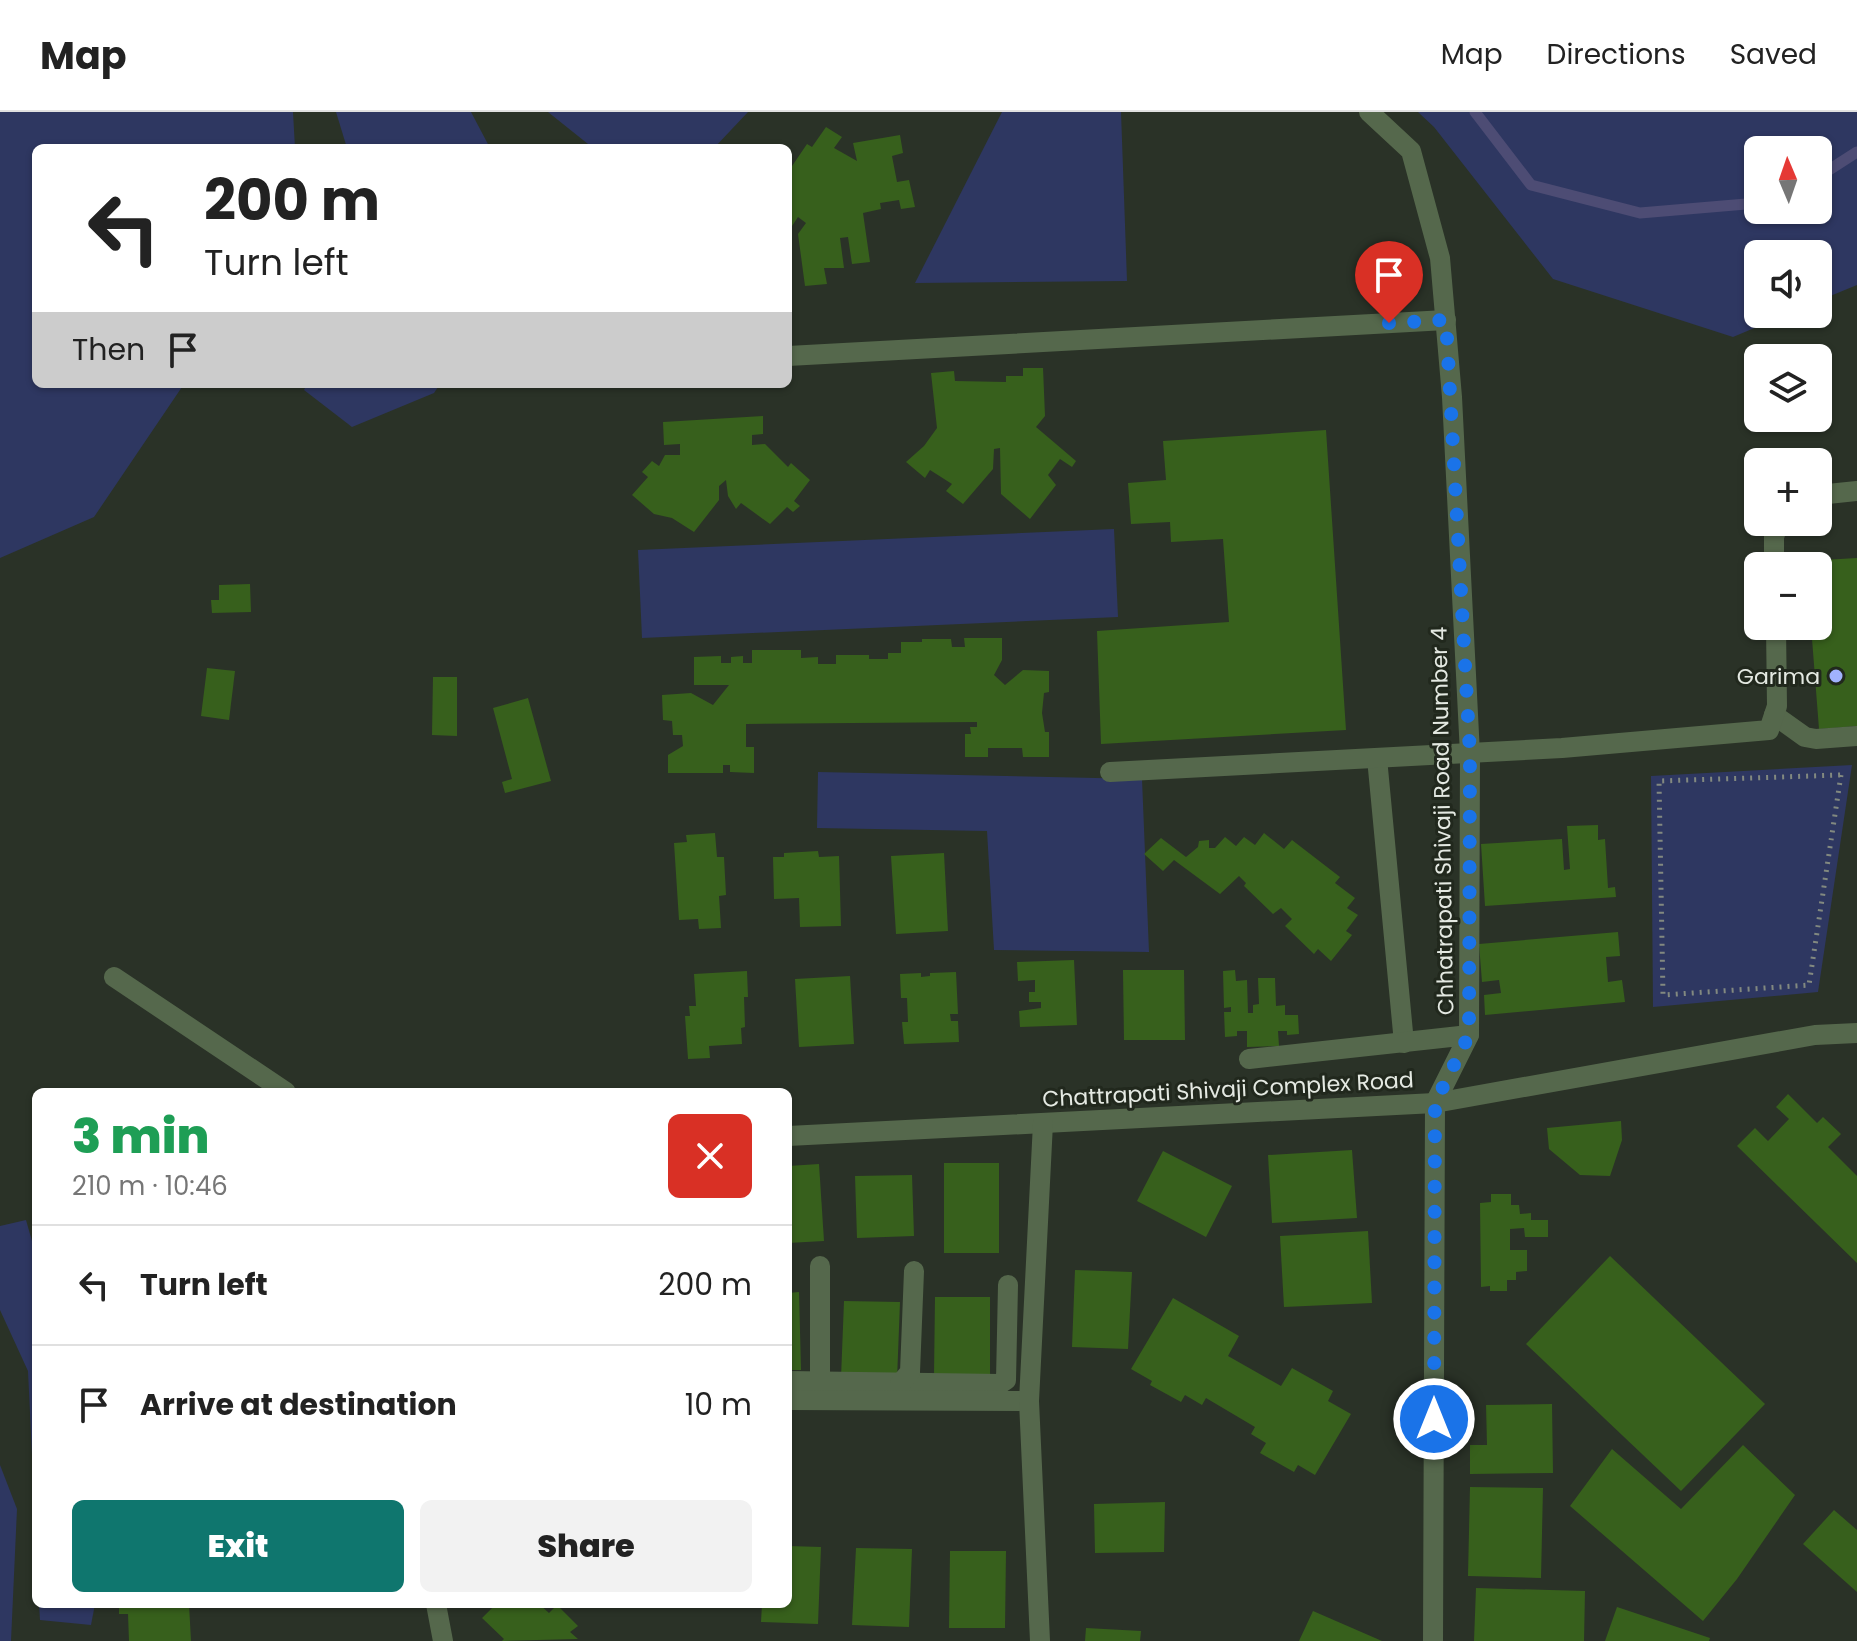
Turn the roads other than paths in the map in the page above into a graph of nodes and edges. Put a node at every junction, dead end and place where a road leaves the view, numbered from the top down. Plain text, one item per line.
1 (1369, 112) edge
2 (1446, 320) junction
3 (792, 356) edge
4 (1857, 491) edge
5 (1832, 494) edge
6 (1776, 640) edge
7 (1774, 715) junction
8 (1857, 736) edge
9 (1470, 754) junction
10 (1377, 758) junction
11 (1110, 772) dead end
12 (114, 977) dead end
13 (1857, 1033) edge
14 (1469, 1035) junction
15 (1404, 1043) junction
16 (1249, 1059) dead end
17 (280, 1088) edge
18 (1435, 1103) junction
19 (1043, 1123) junction
20 (792, 1136) edge
21 (820, 1266) dead end
22 (914, 1271) dead end
23 (1008, 1285) dead end
24 (792, 1382) edge
25 (910, 1388) junction
26 (967, 1388) junction
27 (820, 1391) junction
28 (792, 1399) edge
29 (1029, 1401) junction
30 (437, 1608) edge
31 (443, 1641) edge
32 (1040, 1641) edge
33 (1433, 1641) edge

1 - 2 street, Chhatrapati Shivaji Road Number 4
2 - 3 street
2 - 9 street, Chhatrapati Shivaji Road Number 4
4 - 5 street
6 - 7 street
7 - 8 street
7 - 9 street
9 - 10 street
9 - 14 street, Chhatrapati Shivaji Road Number 4
10 - 11 street
10 - 15 street
12 - 17 street
13 - 18 street, Chattrapati Shivaji Complex Road
14 - 15 street
14 - 18 street, Chhatrapati Shivaji Road Number 4
15 - 16 street
18 - 19 street, Chattrapati Shivaji Complex Road
18 - 33 street, Chhatrapati Shivaji Road Number 4
19 - 20 street, Chattrapati Shivaji Complex Road
19 - 29 street
21 - 27 street
22 - 25 street
23 - 26 street
24 - 27 street
25 - 26 street
25 - 27 street
26 - 29 street
27 - 28 street
29 - 32 street
30 - 31 street

